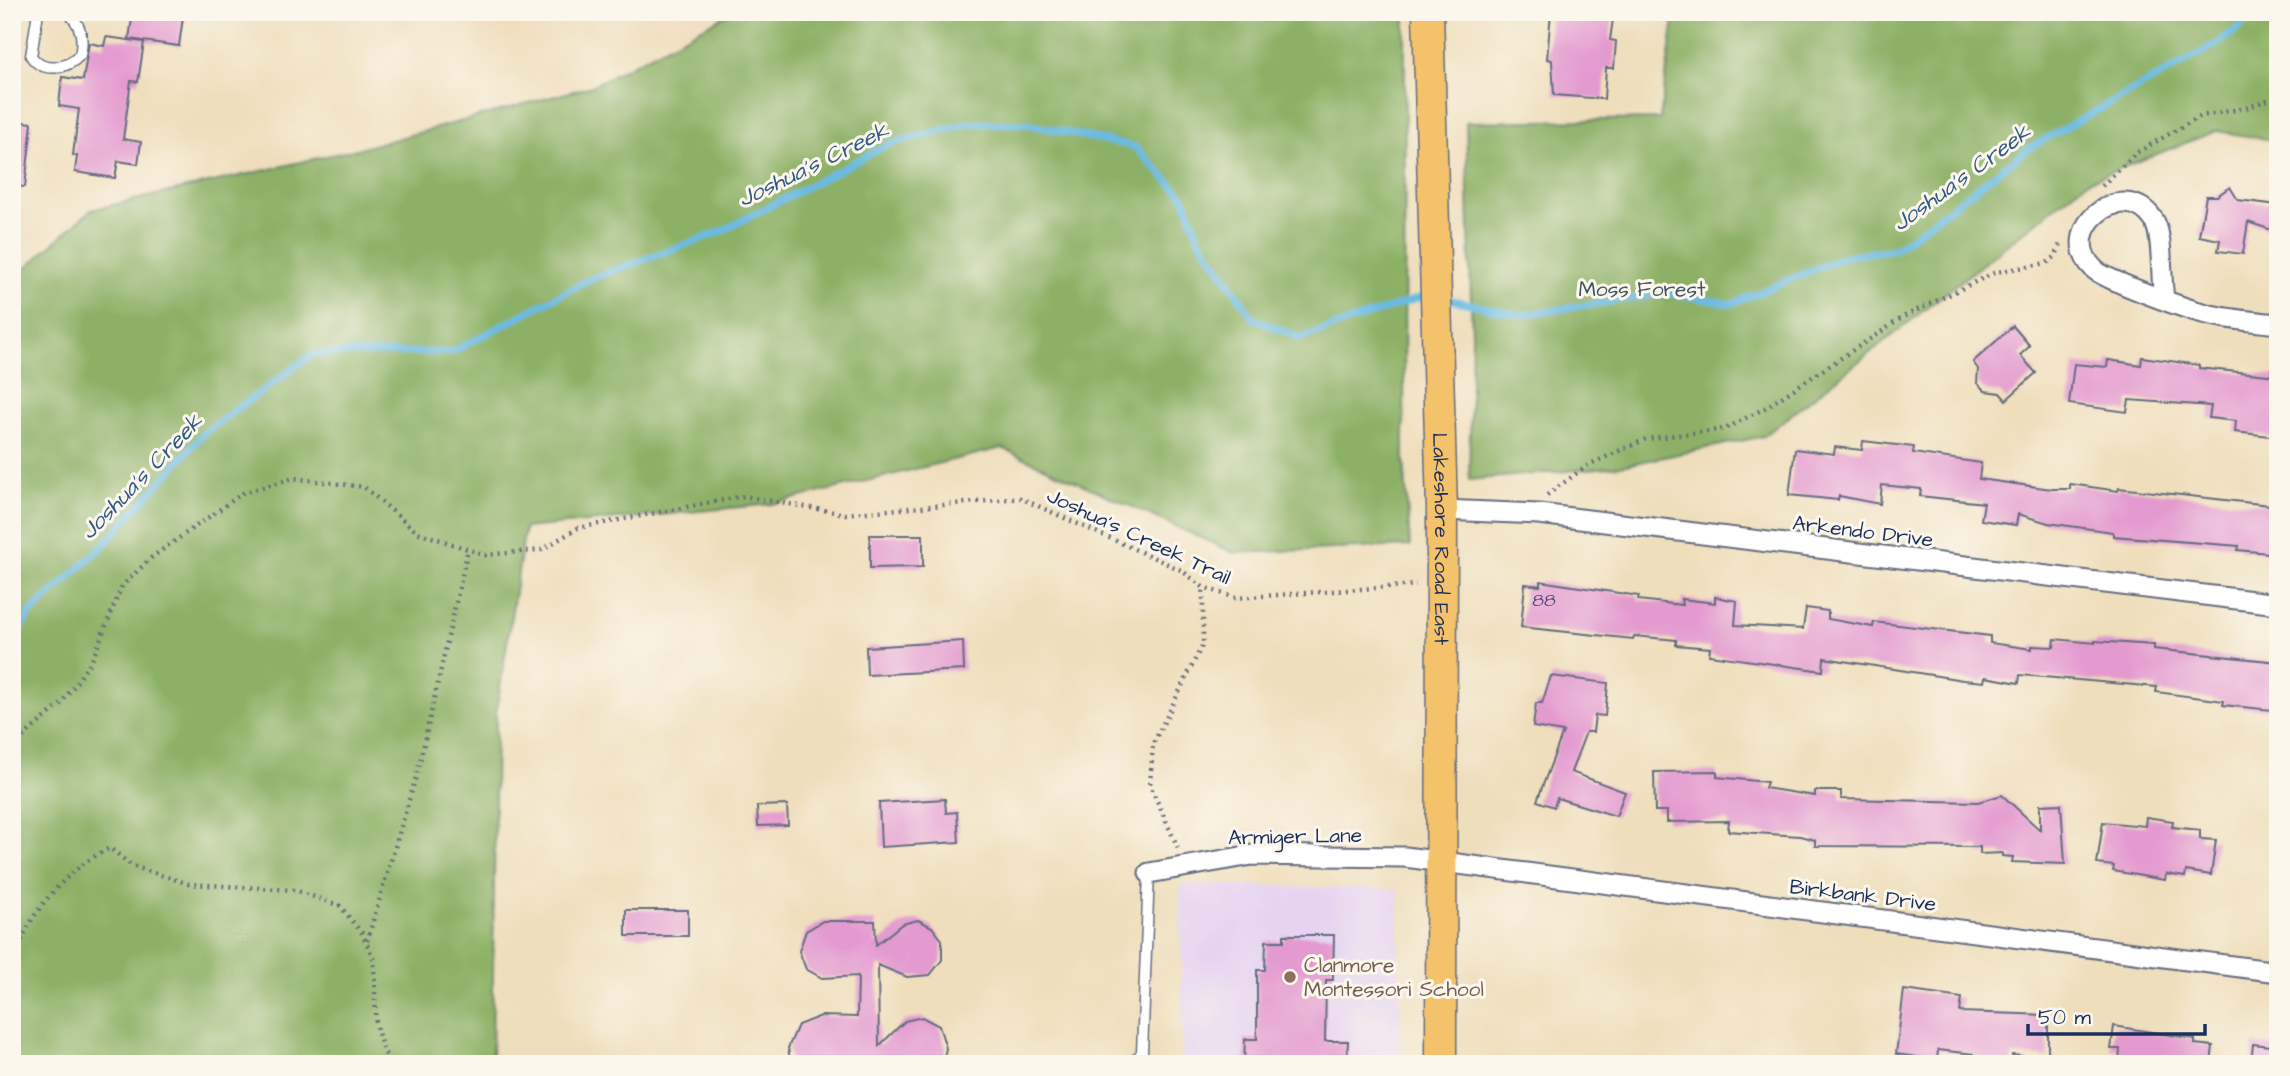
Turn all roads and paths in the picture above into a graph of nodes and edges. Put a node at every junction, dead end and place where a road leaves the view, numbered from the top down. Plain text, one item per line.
1 (38, 12) edge
2 (68, 12) edge
3 (1428, 12) edge
4 (2278, 96) edge
5 (2095, 193) dead end
6 (2064, 234) dead end
7 (2164, 298) junction
8 (2278, 324) edge
9 (1541, 500) dead end
10 (1442, 510) junction
11 (468, 549) junction
12 (1441, 583) junction
13 (1203, 587) junction
14 (2278, 604) edge
15 (12, 746) edge
16 (1443, 860) junction
17 (1185, 865) junction
18 (1149, 873) joint
19 (366, 943) junction
20 (2278, 972) edge
21 (12, 974) edge
22 (394, 1064) edge
23 (1131, 1064) edge
24 (1441, 1064) edge

1 - 2 lane
3 - 10 main road, Lakeshore Road East
4 - 5 path
6 - 9 path
7 - 7 street
7 - 8 street
10 - 12 main road, Lakeshore Road East
10 - 14 street, Arkendo Drive
11 - 13 path, Joshua's Creek Trail
11 - 15 path, Joshua's Creek Trail
11 - 19 path
12 - 13 path, Joshua's Creek Trail
12 - 16 main road, Lakeshore Road East
13 - 17 path
16 - 17 street, Armiger Lane
16 - 20 street, Birkbank Drive
16 - 24 main road, Lakeshore Road East
17 - 18 street, Armiger Lane
18 - 23 lane
19 - 21 path
19 - 22 path

